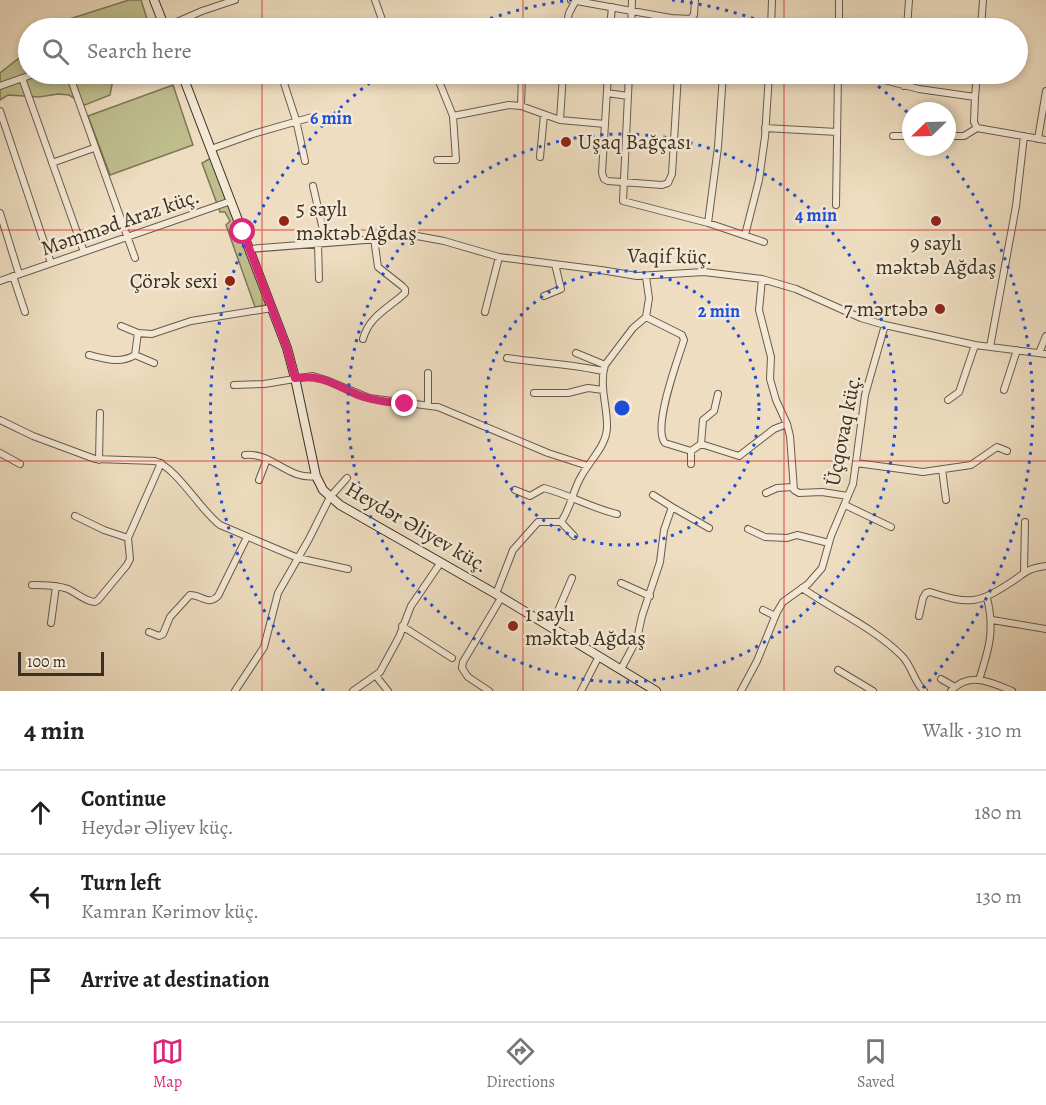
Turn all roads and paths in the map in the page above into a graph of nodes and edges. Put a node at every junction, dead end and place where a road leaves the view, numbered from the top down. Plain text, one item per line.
1 (154, 0) edge
2 (235, 0) edge
3 (375, 0) edge
4 (633, 0) edge
5 (695, 0) edge
6 (772, 0) edge
7 (839, 0) edge
8 (909, 0) edge
9 (983, 0) edge
10 (573, 1) edge
11 (612, 7) junction
12 (632, 10) junction
13 (160, 18) edge
14 (186, 18) edge
15 (381, 18) edge
16 (569, 18) edge
17 (611, 18) edge
18 (632, 18) edge
19 (671, 18) edge
20 (691, 18) edge
21 (771, 18) edge
22 (839, 18) edge
23 (908, 18) edge
24 (982, 18) edge
25 (18, 79) edge
26 (24, 84) edge
27 (72, 84) edge
28 (186, 84) edge
29 (283, 84) edge
30 (440, 84) edge
31 (522, 84) edge
32 (562, 84) edge
33 (607, 84) edge
34 (629, 84) edge
35 (677, 84) edge
36 (722, 84) edge
37 (768, 84) edge
38 (838, 84) edge
39 (897, 84) edge
40 (976, 84) edge
41 (0, 86) edge
42 (904, 86) joint
43 (1046, 91) edge
44 (607, 93) junction
45 (628, 96) junction
46 (975, 97) junction
47 (521, 106) junction
48 (0, 111) edge
49 (544, 115) junction
50 (453, 116) junction
51 (312, 117) dead end
52 (296, 120) junction
53 (560, 120) junction
54 (605, 124) junction
55 (765, 128) junction
56 (977, 128) junction
57 (837, 132) junction
58 (893, 135) dead end
59 (902, 136) edge
60 (956, 136) edge
61 (1024, 136) junction
62 (1038, 139) junction
63 (1046, 140) edge
64 (94, 148) junction
65 (211, 149) junction
66 (540, 157) dead end
67 (437, 160) dead end
68 (305, 161) dead end
69 (52, 163) junction
70 (624, 183) junction
71 (313, 186) dead end
72 (231, 201) junction
73 (836, 205) dead end
74 (0, 213) edge
75 (708, 223) junction
76 (746, 235) junction
77 (127, 237) junction
78 (374, 238) junction
79 (764, 242) dead end
80 (326, 243) junction
81 (318, 244) junction
82 (249, 249) junction
83 (84, 252) junction
84 (499, 257) junction
85 (135, 258) dead end
86 (51, 263) junction
87 (555, 264) junction
88 (16, 275) junction
89 (646, 277) junction
90 (319, 279) dead end
91 (762, 279) junction
92 (0, 281) edge
93 (544, 296) dead end
94 (272, 308) junction
95 (25, 312) dead end
96 (485, 312) dead end
97 (646, 317) junction
98 (885, 325) junction
99 (121, 326) dead end
100 (138, 333) junction
101 (1046, 336) edge
102 (363, 339) dead end
103 (975, 345) junction
104 (990, 346) junction
105 (1017, 350) junction
106 (576, 353) dead end
107 (1043, 354) edge
108 (89, 355) dead end
109 (135, 355) junction
110 (507, 358) dead end
111 (154, 363) dead end
112 (604, 368) junction
113 (428, 373) dead end
114 (295, 378) junction
115 (234, 385) dead end
116 (603, 390) junction
117 (1004, 390) dead end
118 (534, 393) dead end
119 (718, 394) dead end
120 (948, 400) dead end
121 (428, 405) junction
122 (100, 413) dead end
123 (0, 420) edge
124 (787, 423) junction
125 (701, 444) junction
126 (692, 451) junction
127 (1007, 451) dead end
128 (0, 453) edge
129 (245, 455) dead end
130 (267, 459) junction
131 (99, 460) junction
132 (161, 463) junction
133 (856, 463) junction
134 (20, 464) dead end
135 (691, 464) dead end
136 (588, 466) junction
137 (942, 469) junction
138 (316, 476) junction
139 (347, 478) dead end
140 (259, 480) dead end
141 (793, 487) junction
142 (515, 490) dead end
143 (766, 493) dead end
144 (652, 495) dead end
145 (573, 496) junction
146 (848, 496) junction
147 (330, 497) junction
148 (946, 500) dead end
149 (844, 505) junction
150 (672, 507) junction
151 (617, 514) dead end
152 (75, 516) dead end
153 (561, 522) junction
154 (1025, 522) dead end
155 (891, 527) dead end
156 (709, 528) dead end
157 (748, 528) dead end
158 (574, 536) dead end
159 (247, 537) junction
160 (128, 538) junction
161 (829, 543) junction
162 (298, 558) junction
163 (441, 562) junction
164 (1046, 566) edge
165 (348, 569) dead end
166 (1024, 572) junction
167 (572, 578) dead end
168 (621, 583) dead end
169 (32, 585) dead end
170 (56, 586) junction
171 (802, 588) junction
172 (499, 596) junction
173 (650, 596) junction
174 (987, 598) junction
175 (763, 610) dead end
176 (775, 616) junction
177 (919, 616) dead end
178 (992, 620) junction
179 (51, 623) dead end
180 (402, 626) junction
181 (551, 627) junction
182 (1046, 629) edge
183 (149, 632) dead end
184 (599, 656) junction
185 (452, 658) dead end
186 (621, 669) junction
187 (838, 670) dead end
188 (376, 676) junction
189 (941, 679) dead end
190 (979, 680) junction
191 (953, 689) edge
192 (235, 691) edge
193 (353, 691) edge
194 (388, 691) edge
195 (489, 691) edge
196 (581, 691) edge
197 (656, 691) edge
198 (741, 691) edge
199 (873, 691) edge
200 (924, 691) edge
201 (1012, 691) edge

1 - 13 main road
2 - 14 street
3 - 15 street
4 - 12 street
5 - 20 street
6 - 21 street
7 - 22 street
8 - 23 street
9 - 24 street
10 - 11 street
10 - 16 street
11 - 12 street
11 - 17 street
12 - 18 street
12 - 19 street
25 - 41 street
26 - 69 street
27 - 64 street
28 - 65 main road, Heydər Əliyev küç.
29 - 52 street
30 - 50 street
31 - 47 street
32 - 53 street
33 - 44 street
34 - 45 street
35 - 70 street
36 - 75 street
37 - 55 street
38 - 57 street
39 - 42 street
40 - 46 street
42 - 46 street
43 - 62 street
44 - 45 street
44 - 54 street
45 - 70 street
46 - 56 street
47 - 49 street
47 - 50 street
48 - 86 street
49 - 53 street
49 - 66 street
50 - 67 street
51 - 52 street
52 - 65 street
52 - 68 street
53 - 54 street
54 - 70 street
55 - 57 street
55 - 76 street
56 - 60 street
56 - 61 street
57 - 73 street
58 - 59 street
61 - 62 street
61 - 104 street
62 - 63 street
64 - 69 street
64 - 77 street
65 - 72 main road, Heydər Əliyev küç.
69 - 83 street
70 - 75 street
71 - 80 street
72 - 77 street, Məmməd Araz küç.
72 - 82 main road, Heydər Əliyev küç.
74 - 88 street, Məmməd Araz küç.
75 - 76 street
76 - 79 street
77 - 83 street, Məmməd Araz küç.
77 - 85 street
78 - 80 street, Vaqif küç.
78 - 84 street, Vaqif küç.
78 - 102 street
80 - 81 street, Vaqif küç.
81 - 82 street, Vaqif küç.
81 - 90 street
82 - 94 main road, Heydər Əliyev küç.
83 - 86 street, Məmməd Araz küç.
84 - 87 street, Vaqif küç.
84 - 96 street
86 - 88 street, Məmməd Araz küç.
87 - 89 street, Vaqif küç.
87 - 93 street
88 - 92 street, Məmməd Araz küç.
88 - 95 street
89 - 91 street, Vaqif küç.
89 - 97 street
91 - 98 street, Vaqif küç.
91 - 124 street
94 - 100 street
94 - 114 main road, Heydər Əliyev küç.
97 - 112 street
97 - 126 street
98 - 103 street, Vaqif küç.
98 - 133 street, Üçqovaq küç.
99 - 100 street
100 - 109 street
101 - 107 street
103 - 104 street, Vaqif küç.
103 - 120 street
104 - 105 street, Vaqif küç.
105 - 107 street, Vaqif küç.
105 - 117 street
106 - 112 street
108 - 109 street
109 - 111 street
110 - 112 street
112 - 116 street
113 - 121 street
114 - 115 street
114 - 121 street
114 - 138 main road, Heydər Əliyev küç.
116 - 118 street
116 - 136 street
119 - 125 street
121 - 136 street
122 - 131 street
123 - 131 street
124 - 125 street
124 - 141 street
125 - 126 street
126 - 135 street
127 - 137 street
128 - 134 street
129 - 130 street
130 - 138 street
130 - 140 street
131 - 132 street
132 - 159 street
132 - 160 street
133 - 137 street
133 - 146 street, Üçqovaq küç.
136 - 145 street
137 - 148 street
138 - 147 main road, Heydər Əliyev küç.
139 - 147 street
141 - 143 street
141 - 146 street
142 - 145 street
144 - 150 street
145 - 151 street
145 - 153 street
146 - 149 street, Üçqovaq küç.
147 - 162 street
147 - 163 main road, Heydər Əliyev küç.
149 - 155 street
149 - 161 street, Üçqovaq küç.
150 - 156 street
150 - 173 street
152 - 160 street
153 - 158 street
153 - 172 street
154 - 166 street
157 - 161 street
159 - 162 street
159 - 183 street
160 - 170 street
161 - 171 street, Üçqovaq küç.
162 - 165 street
162 - 192 street
163 - 172 main road, Heydər Əliyev küç.
163 - 180 street
164 - 166 street
166 - 174 street
167 - 181 street
168 - 173 street
169 - 170 street
170 - 179 street
171 - 176 street, Üçqovaq küç.
171 - 200 street
172 - 181 main road, Heydər Əliyev küç.
172 - 195 street
173 - 186 street
174 - 177 street
174 - 178 street
175 - 176 street
176 - 198 street, Üçqovaq küç.
178 - 182 street
178 - 190 street
180 - 185 street
180 - 188 street
181 - 184 main road, Heydər Əliyev küç.
184 - 186 main road, Heydər Əliyev küç.
184 - 196 street
186 - 197 main road, Heydər Əliyev küç.
187 - 199 street
188 - 193 street
188 - 194 street
189 - 191 street
190 - 191 street
190 - 201 street

